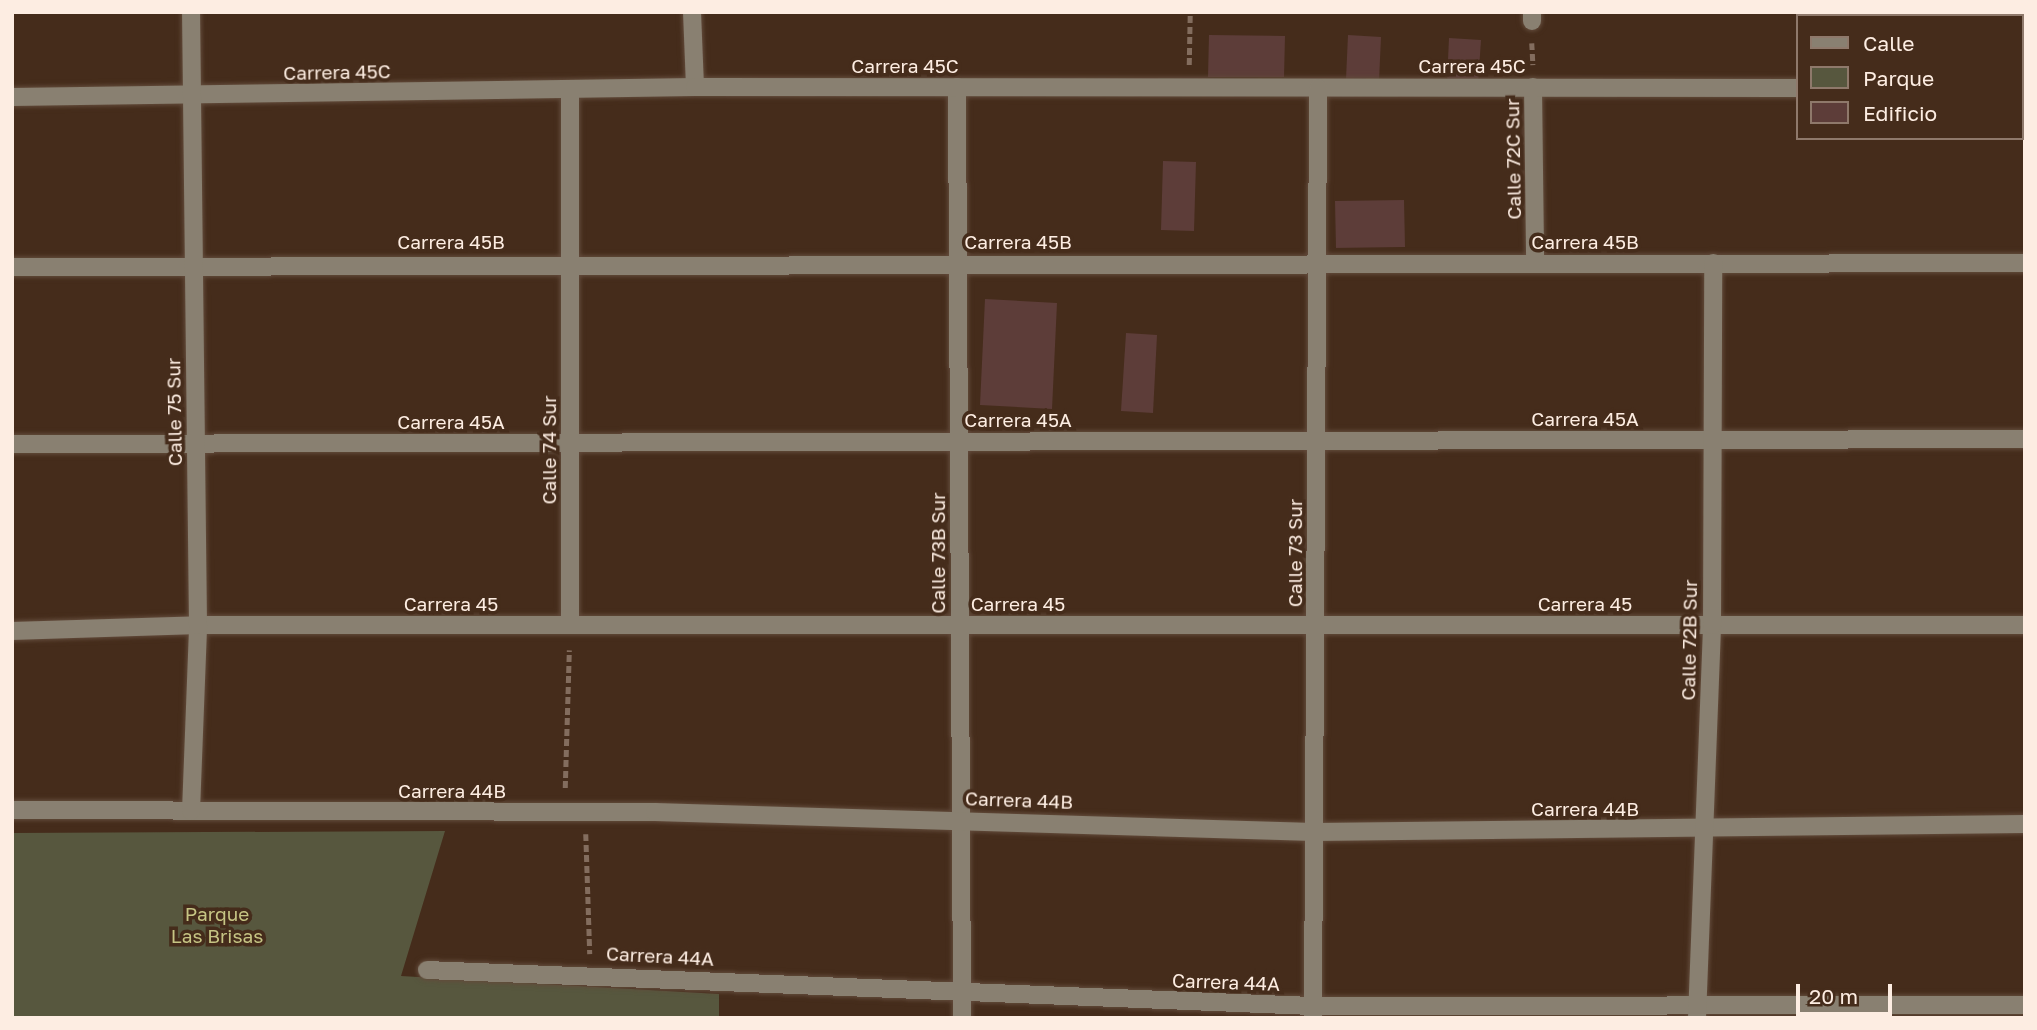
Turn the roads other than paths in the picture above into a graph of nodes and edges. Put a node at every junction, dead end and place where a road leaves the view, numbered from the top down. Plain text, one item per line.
1 (191, 12) edge
2 (692, 12) edge
3 (2024, 12) edge
4 (2025, 22) edge
5 (695, 87) junction
6 (957, 87) junction
7 (1533, 87) junction
8 (1318, 88) junction
9 (1796, 88) edge
10 (570, 89) junction
11 (192, 95) junction
12 (12, 97) edge
13 (1713, 262) junction
14 (194, 263) junction
15 (570, 263) junction
16 (958, 263) junction
17 (1317, 263) junction
18 (1535, 263) junction
19 (2025, 263) edge
20 (12, 267) edge
21 (2025, 439) edge
22 (1316, 440) junction
23 (1710, 440) junction
24 (570, 442) junction
25 (959, 442) junction
26 (195, 443) junction
27 (12, 444) edge
28 (198, 625) junction
29 (570, 625) junction
30 (960, 625) junction
31 (1315, 625) junction
32 (1712, 625) junction
33 (2025, 625) edge
34 (12, 631) edge
35 (12, 810) edge
36 (191, 811) junction
37 (961, 818) junction
38 (2025, 824) edge
39 (1703, 829) junction
40 (1314, 832) junction
41 (426, 970) dead end
42 (962, 994) junction
43 (2025, 1004) edge
44 (1697, 1010) edge
45 (1313, 1012) edge
46 (962, 1018) edge

1 - 11 street, Calle 75 Sur
2 - 5 street
3 - 4 street
5 - 6 street, Carrera 45C
5 - 10 street, Carrera 45C
6 - 8 street, Carrera 45C
6 - 16 street, Calle 73B Sur
7 - 8 street, Carrera 45C
7 - 9 street, Carrera 45C
7 - 18 street, Calle 72C Sur
8 - 17 street, Calle 73 Sur
10 - 11 street, Carrera 45C
10 - 15 street, Calle 74 Sur
11 - 12 street, Carrera 45C
11 - 14 street, Calle 75 Sur
13 - 18 street, Carrera 45B
13 - 19 street, Carrera 45B
13 - 23 street, Calle 72B Sur
14 - 15 street, Carrera 45B
14 - 20 street, Carrera 45B
14 - 26 street, Calle 75 Sur
15 - 16 street, Carrera 45B
15 - 24 street, Calle 74 Sur
16 - 17 street, Carrera 45B
16 - 25 street, Calle 73B Sur
17 - 18 street, Carrera 45B
17 - 22 street, Calle 73 Sur
21 - 23 street, Carrera 45A
22 - 23 street, Carrera 45A
22 - 25 street, Carrera 45A
22 - 31 street, Calle 73 Sur
23 - 32 street, Calle 72B Sur
24 - 25 street, Carrera 45A
24 - 26 street, Carrera 45A
24 - 29 street, Calle 74 Sur
25 - 30 street, Calle 73B Sur
26 - 27 street, Carrera 45A
26 - 28 street, Calle 75 Sur
28 - 29 street, Carrera 45
28 - 34 street, Carrera 45
28 - 36 street, Calle 75 Sur
29 - 30 street, Carrera 45
30 - 31 street, Carrera 45
30 - 37 street, Calle 73B Sur
31 - 32 street, Carrera 45
31 - 40 street, Calle 73 Sur
32 - 33 street, Carrera 45
32 - 39 street, Calle 72B Sur
35 - 36 street, Carrera 44B
36 - 37 street, Carrera 44B
37 - 40 street, Carrera 44B
37 - 42 street, Calle 73B Sur
38 - 39 street, Carrera 44B
39 - 40 street, Carrera 44B
39 - 44 street, Calle 72B Sur
40 - 45 street, Calle 73 Sur
41 - 42 street, Carrera 44A
42 - 45 street, Carrera 44A
42 - 46 street, Calle 73B Sur
43 - 44 street, Carrera 44A
44 - 45 street, Carrera 44A

